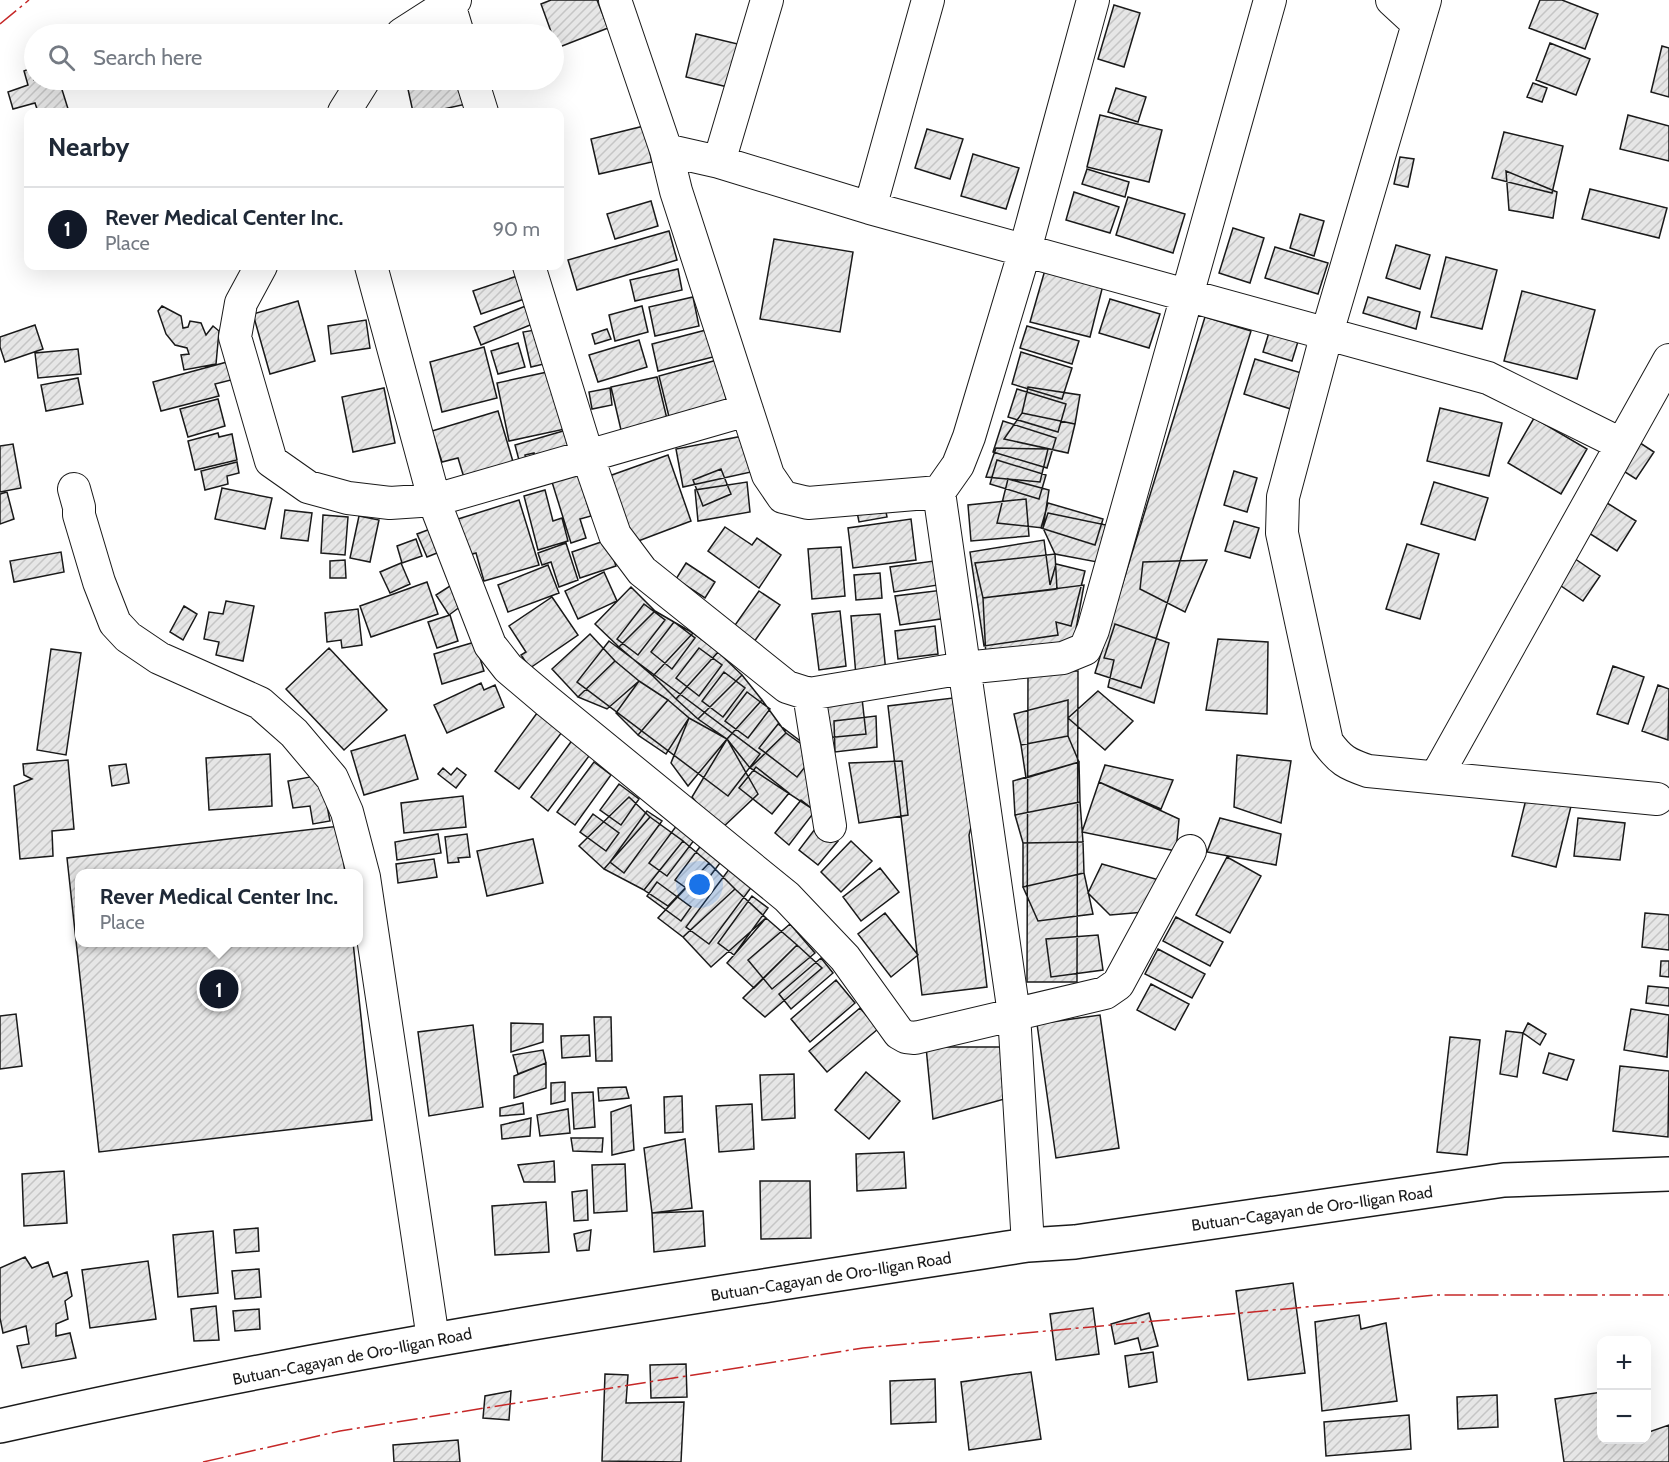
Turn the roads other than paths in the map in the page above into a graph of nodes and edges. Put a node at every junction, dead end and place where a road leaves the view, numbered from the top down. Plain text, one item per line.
1 (615, 0) edge
2 (767, 0) edge
3 (928, 0) edge
4 (1093, 0) edge
5 (1270, 0) edge
6 (1392, 0) edge
7 (452, 2) edge
8 (1421, 12) edge
9 (418, 24) edge
10 (456, 24) edge
11 (358, 90) edge
12 (475, 90) edge
13 (346, 108) edge
14 (481, 108) edge
15 (666, 150) junction
16 (719, 162) junction
17 (870, 208) junction
18 (1025, 250) junction
19 (259, 270) edge
20 (372, 270) edge
21 (530, 270) edge
22 (1186, 294) junction
23 (1327, 333) junction
24 (1669, 360) edge
25 (747, 410) junction
26 (1621, 444) junction
27 (588, 457) junction
28 (74, 489) dead end
29 (939, 492) junction
30 (435, 500) junction
31 (964, 668) junction
32 (809, 694) junction
33 (1437, 777) junction
34 (1657, 799) dead end
35 (830, 826) dead end
36 (1190, 851) dead end
37 (362, 869) edge
38 (363, 873) edge
39 (1014, 1014) junction
40 (1669, 1174) edge
41 (1035, 1244) junction
42 (432, 1339) junction
43 (0, 1426) edge

1 - 15 street
2 - 16 street
3 - 17 street
4 - 18 street
5 - 22 street
6 - 8 street
7 - 9 street
7 - 10 street
8 - 23 street
11 - 13 street
12 - 14 street
15 - 16 street
15 - 25 street
16 - 17 street
17 - 18 street
18 - 22 street
18 - 29 street
19 - 30 street
20 - 30 street
21 - 27 street
22 - 23 street
22 - 31 street
23 - 26 street
23 - 33 street
24 - 26 street
25 - 27 street
25 - 29 street
26 - 33 street
27 - 30 street
27 - 32 street
28 - 37 street
29 - 31 street
30 - 39 street
31 - 32 street
31 - 39 street
32 - 35 street
33 - 34 street
36 - 39 street
38 - 42 street
39 - 41 street
40 - 41 highway, Butuan-Cagayan de Oro-Iligan Road
41 - 42 highway, Butuan-Cagayan de Oro-Iligan Road
42 - 43 highway, Butuan-Cagayan de Oro-Iligan Road

